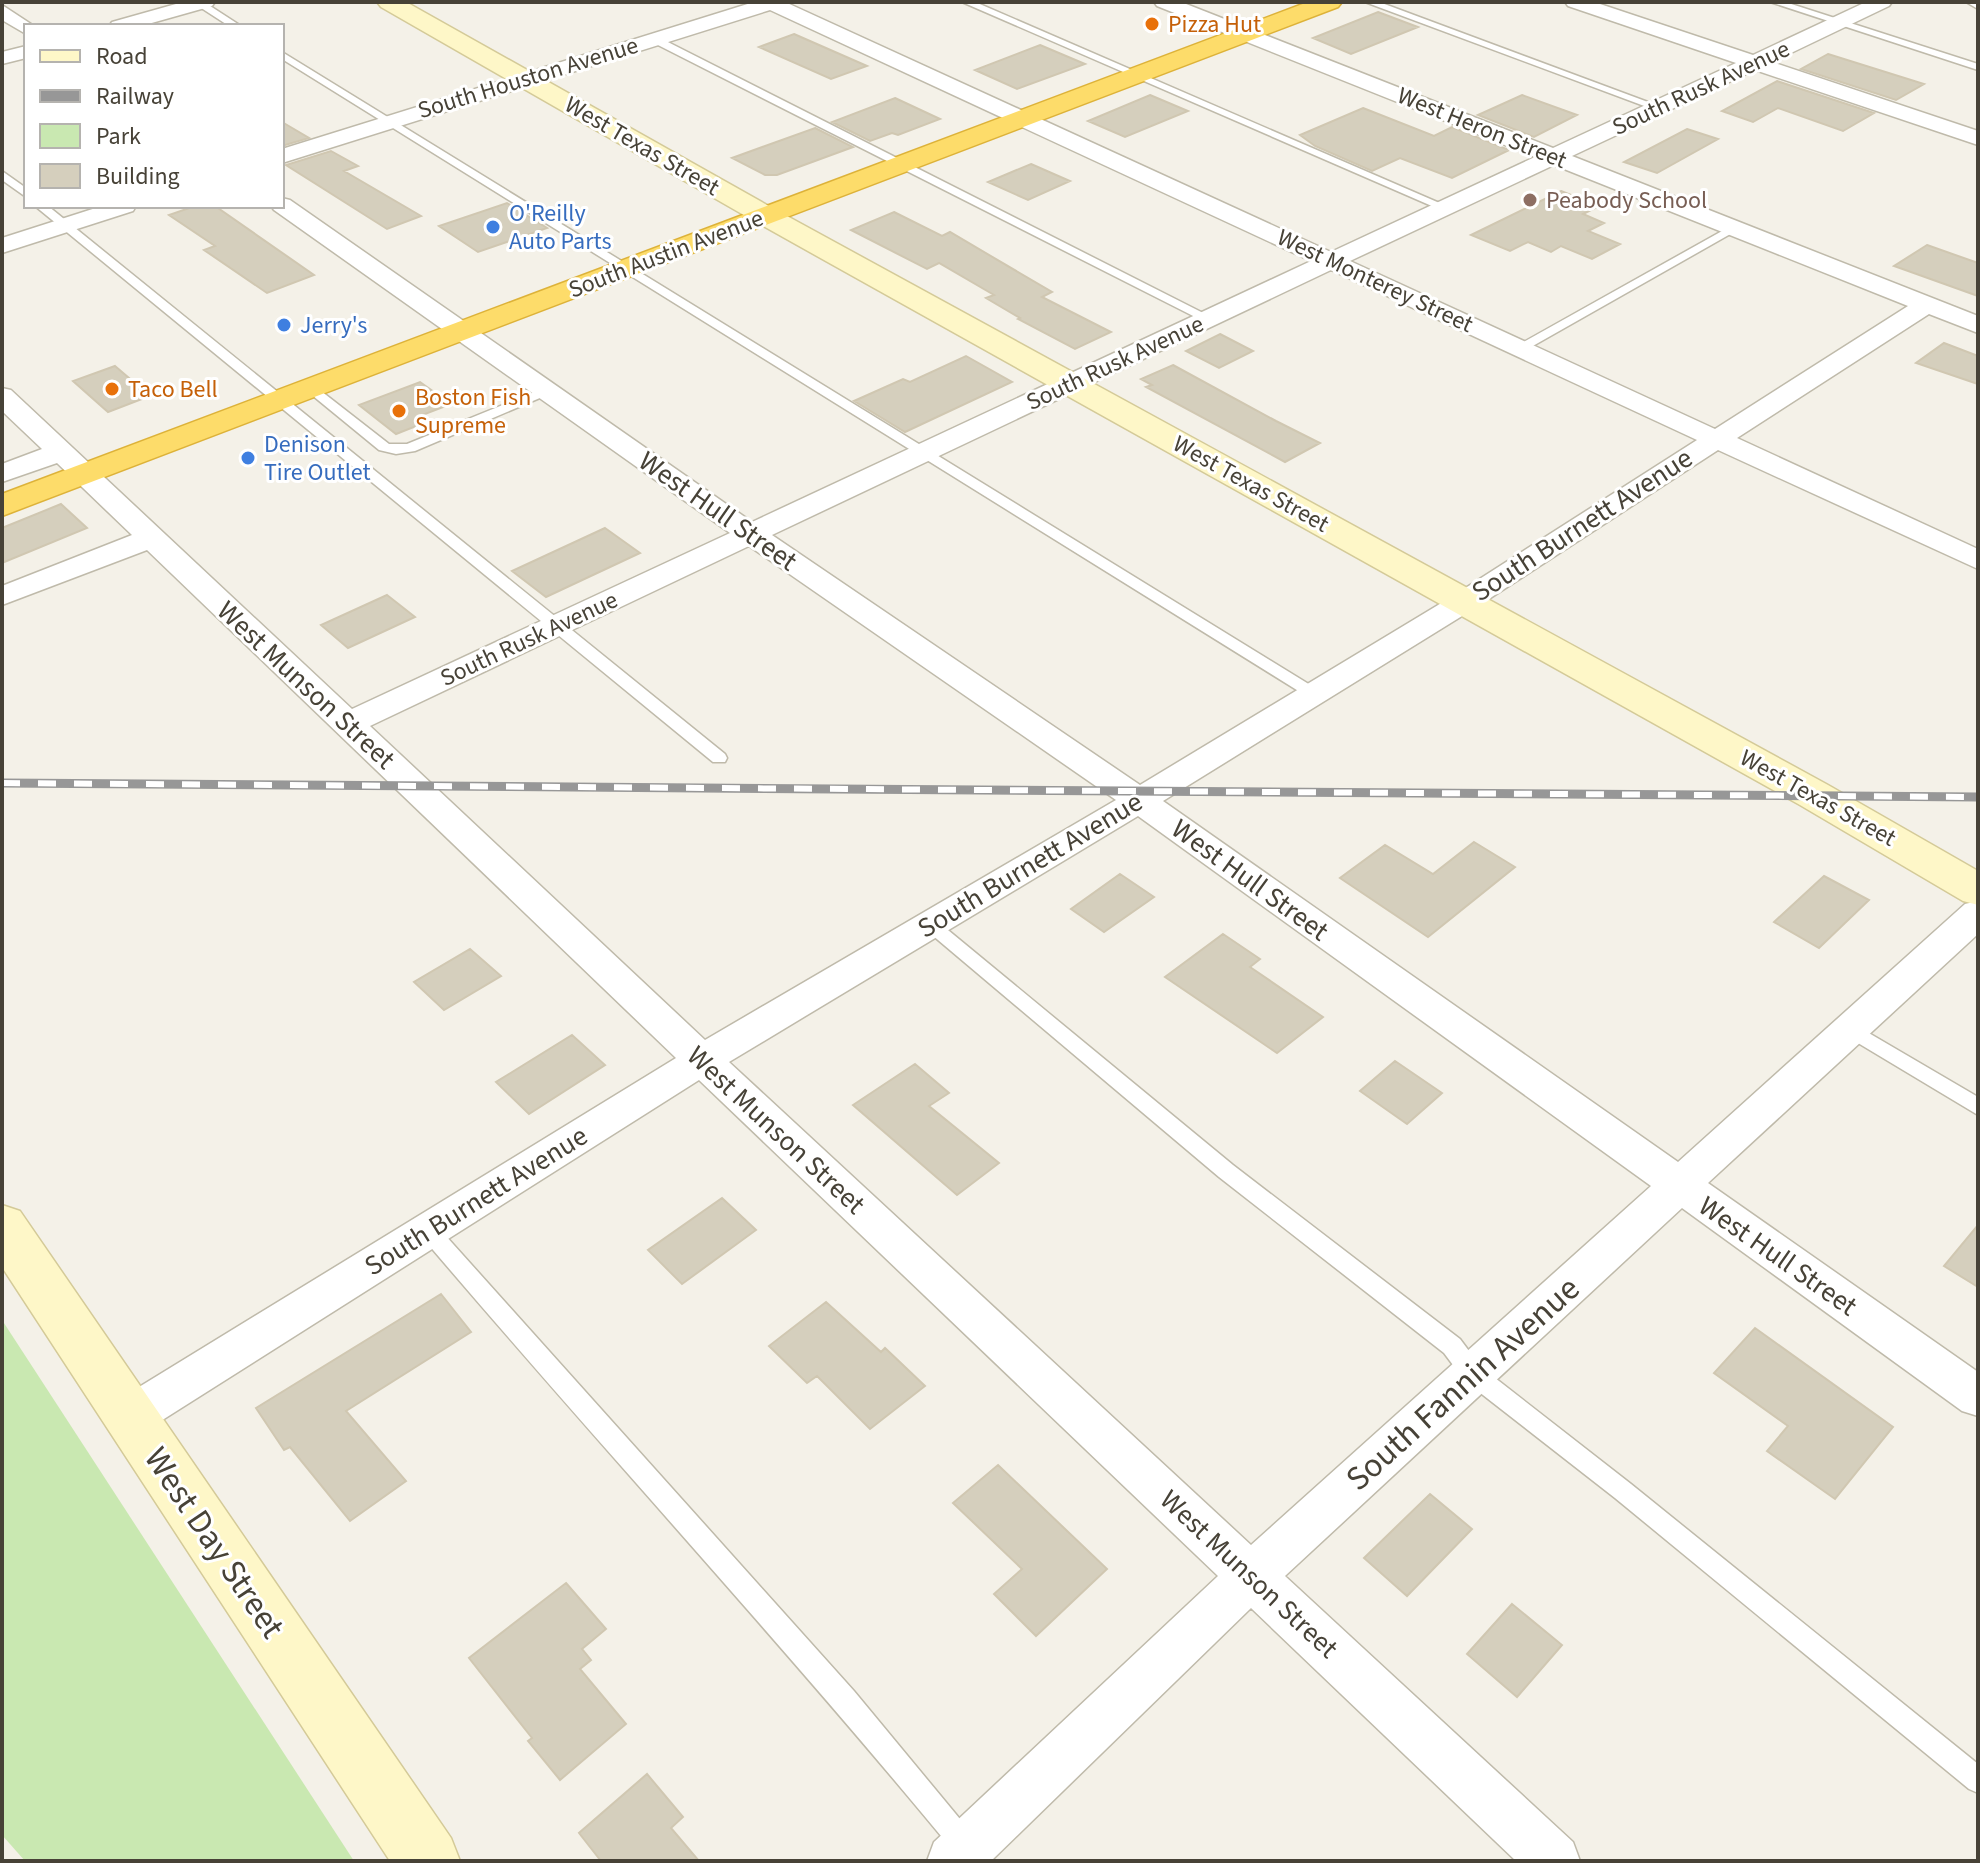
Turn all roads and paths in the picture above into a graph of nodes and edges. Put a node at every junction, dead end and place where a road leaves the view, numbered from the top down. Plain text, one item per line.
1 (200, 2) edge
2 (389, 2) edge
3 (771, 2) edge
4 (967, 2) edge
5 (1164, 2) edge
6 (1330, 2) edge
7 (1370, 2) edge
8 (1575, 2) edge
9 (1775, 2) edge
10 (1882, 2) edge
11 (2, 11) edge
12 (1840, 23) junction
13 (126, 24) edge
14 (233, 24) edge
15 (24, 27) edge
16 (1244, 34) junction
17 (654, 39) junction
18 (24, 52) edge
19 (284, 56) edge
20 (2, 58) edge
21 (1755, 64) junction
22 (1978, 67) edge
23 (1135, 75) junction
24 (524, 79) junction
25 (1659, 108) junction
26 (1023, 118) junction
27 (390, 121) junction
28 (1978, 138) edge
29 (284, 155) edge
30 (1555, 156) junction
31 (904, 163) junction
32 (2, 174) edge
33 (24, 192) edge
34 (284, 206) edge
35 (44, 208) edge
36 (119, 208) edge
37 (1445, 208) junction
38 (766, 216) junction
39 (65, 225) junction
40 (1735, 228) junction
41 (2, 246) edge
42 (1332, 261) junction
43 (628, 269) junction
44 (1926, 305) junction
45 (1209, 319) junction
46 (1978, 325) edge
47 (462, 332) junction
48 (1519, 348) junction
49 (1071, 384) junction
50 (312, 388) junction
51 (547, 392) junction
52 (2, 396) edge
53 (280, 400) junction
54 (1714, 439) junction
55 (925, 453) junction
56 (72, 463) junction
57 (2, 474) edge
58 (2, 506) edge
59 (752, 535) junction
60 (150, 538) junction
61 (1978, 560) edge
62 (2, 596) edge
63 (1464, 602) junction
64 (557, 626) junction
65 (1314, 694) junction
66 (347, 724) junction
67 (719, 758) dead end
68 (1139, 801) junction
69 (1978, 890) edge
70 (1978, 913) edge
71 (931, 925) junction
72 (1850, 1029) junction
73 (702, 1060) junction
74 (1978, 1107) edge
75 (1679, 1186) junction
76 (2, 1225) edge
77 (429, 1231) junction
78 (1473, 1374) junction
79 (1978, 1397) edge
80 (129, 1417) junction
81 (1251, 1576) junction
82 (1978, 1780) edge
83 (960, 1854) edge
84 (428, 1861) edge
85 (1554, 1861) edge

1 - 13 street
1 - 14 lane
2 - 24 street, West Texas Street
3 - 17 street, South Houston Avenue
3 - 26 street, West Monterey Street
4 - 23 lane
5 - 16 street, West Heron Street
6 - 16 highway, South Austin Avenue
7 - 25 lane
8 - 21 street
9 - 12 lane
10 - 12 street, South Rusk Avenue
11 - 15 street
12 - 21 street, South Rusk Avenue
12 - 22 lane
16 - 23 highway, South Austin Avenue
16 - 30 street, West Heron Street
17 - 24 street, South Houston Avenue
17 - 31 lane
18 - 20 street
19 - 27 lane
21 - 25 street, South Rusk Avenue
21 - 28 street
23 - 26 highway, South Austin Avenue
23 - 37 lane
24 - 27 street, South Houston Avenue
24 - 38 street, West Texas Street
25 - 30 street, South Rusk Avenue
26 - 31 highway, South Austin Avenue
26 - 42 street, West Monterey Street
27 - 29 street, South Houston Avenue
27 - 43 lane
30 - 37 street, South Rusk Avenue
30 - 40 street, West Heron Street
31 - 38 highway, South Austin Avenue
31 - 45 lane
32 - 33 lane
34 - 47 street, West Hull Street
35 - 39 lane
36 - 39 street
37 - 42 street, South Rusk Avenue
38 - 43 highway, South Austin Avenue
38 - 49 street, West Texas Street
39 - 41 street
39 - 53 lane
40 - 44 street, West Heron Street
40 - 48 lane
42 - 45 street, South Rusk Avenue
42 - 48 street, West Monterey Street
43 - 47 highway, South Austin Avenue
43 - 55 lane
44 - 46 street, West Heron Street
44 - 54 street, South Burnett Avenue
45 - 49 street, South Rusk Avenue
47 - 50 highway, South Austin Avenue
47 - 51 street, West Hull Street
48 - 54 street, West Monterey Street
49 - 55 street, South Rusk Avenue
49 - 63 street, West Texas Street
50 - 51 lane
50 - 53 highway, South Austin Avenue
51 - 59 street, West Hull Street
52 - 56 street, West Munson Street
53 - 56 highway, South Austin Avenue
53 - 64 lane
54 - 61 street, West Monterey Street
54 - 63 street, South Burnett Avenue
55 - 59 street, South Rusk Avenue
55 - 65 lane
56 - 57 street
56 - 58 highway, South Austin Avenue
56 - 60 street, West Munson Street
59 - 64 street, South Rusk Avenue
59 - 68 street, West Hull Street
60 - 62 street
60 - 66 street, West Munson Street
63 - 65 street, South Burnett Avenue
63 - 69 street, West Texas Street
64 - 66 street, South Rusk Avenue
64 - 67 lane
65 - 68 street, South Burnett Avenue
66 - 73 street, West Munson Street
68 - 71 street, South Burnett Avenue
68 - 75 street, West Hull Street
70 - 72 street, South Fannin Avenue
71 - 73 street, South Burnett Avenue
71 - 78 lane
72 - 74 lane
72 - 75 street, South Fannin Avenue
73 - 77 street, South Burnett Avenue
73 - 81 street, West Munson Street
75 - 78 street, South Fannin Avenue
75 - 79 street, West Hull Street
76 - 80 street, West Day Street
77 - 80 street, South Burnett Avenue
77 - 83 lane
78 - 81 street, South Fannin Avenue
78 - 82 lane
80 - 84 street, West Day Street
81 - 83 street, South Fannin Avenue
81 - 85 street, West Munson Street

